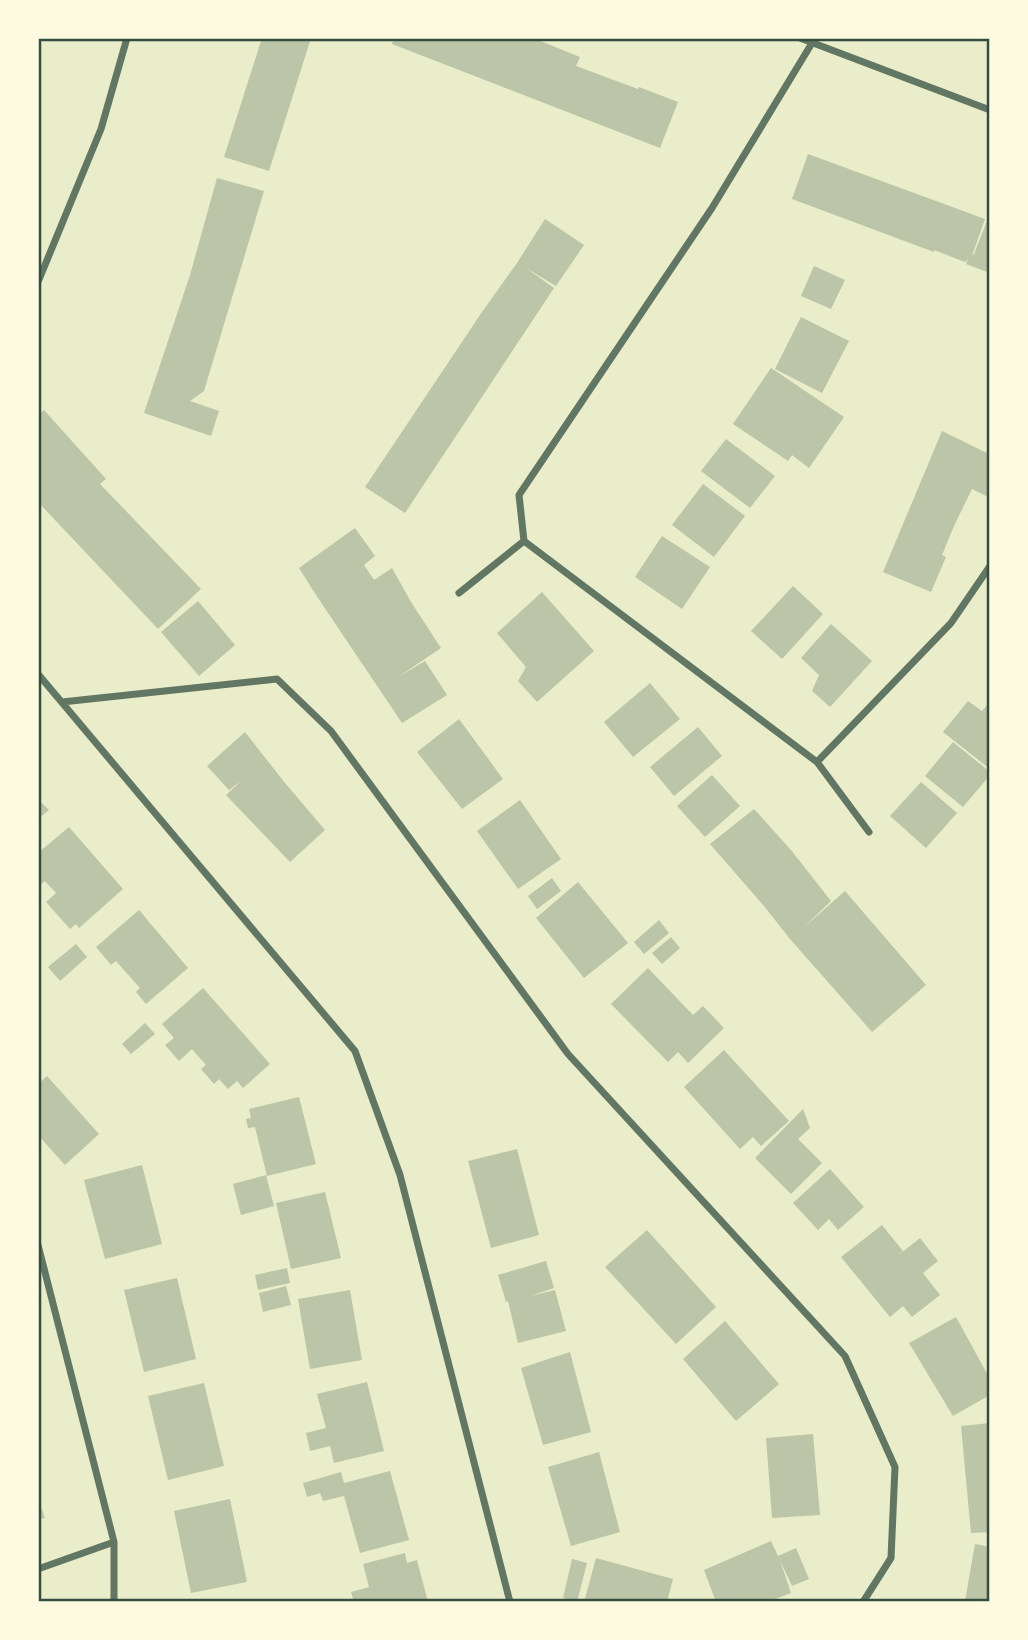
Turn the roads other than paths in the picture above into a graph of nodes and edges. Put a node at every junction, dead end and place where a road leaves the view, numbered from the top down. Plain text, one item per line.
1 (127, 38) edge
2 (800, 38) edge
3 (811, 43) junction
4 (989, 110) edge
5 (38, 282) edge
6 (524, 541) junction
7 (989, 566) edge
8 (458, 593) dead end
9 (38, 674) edge
10 (62, 702) junction
11 (817, 762) junction
12 (869, 832) dead end
13 (38, 1245) edge
14 (114, 1542) junction
15 (38, 1569) edge
16 (114, 1601) edge
17 (510, 1601) edge
18 (863, 1601) edge

1 - 5 street
2 - 3 street
3 - 4 street
3 - 6 street
6 - 8 street
6 - 11 street
7 - 11 street
9 - 10 street
10 - 17 street
10 - 18 street
11 - 12 street
13 - 14 street
14 - 15 street
14 - 16 street

